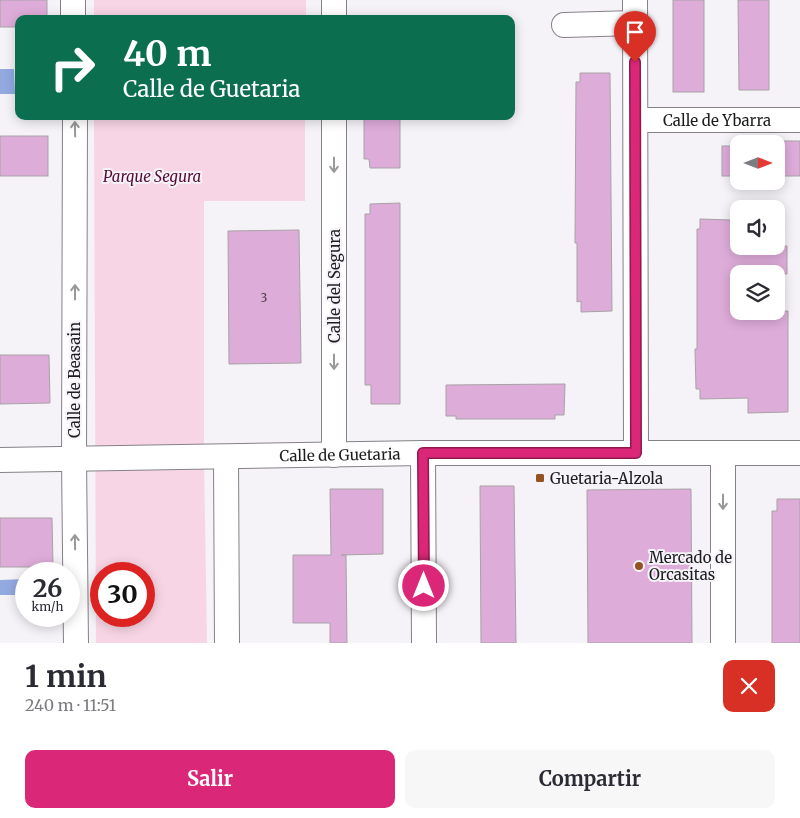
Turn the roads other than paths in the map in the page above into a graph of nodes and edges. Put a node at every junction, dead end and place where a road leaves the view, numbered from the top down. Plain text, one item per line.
1 (73, 0) edge
2 (334, 0) edge
3 (635, 0) edge
4 (73, 15) edge
5 (334, 15) edge
6 (635, 23) junction
7 (564, 25) dead end
8 (75, 120) edge
9 (334, 120) edge
10 (636, 120) junction
11 (800, 120) edge
12 (423, 453) junction
13 (636, 453) junction
14 (723, 453) junction
15 (800, 453) edge
16 (334, 455) junction
17 (226, 457) junction
18 (74, 459) junction
19 (0, 460) edge
20 (76, 643) edge
21 (227, 643) edge
22 (424, 643) edge
23 (724, 643) edge

1 - 4 street
2 - 5 street
3 - 6 street
6 - 7 street
6 - 10 street
18 -> 8 street, Calle de Beasain
9 -> 16 street, Calle del Segura
10 - 11 street, Calle de Ybarra
10 - 13 street
12 - 13 street, Calle de Guetaria
12 - 16 street, Calle de Guetaria
12 - 22 street
13 - 14 street, Calle de Guetaria
14 - 15 street, Calle de Guetaria
14 -> 23 street
16 - 17 street, Calle de Guetaria
17 - 18 street, Calle de Guetaria
17 - 21 street
18 - 19 street, Calle de Guetaria
20 -> 18 street, Calle de Beasain

